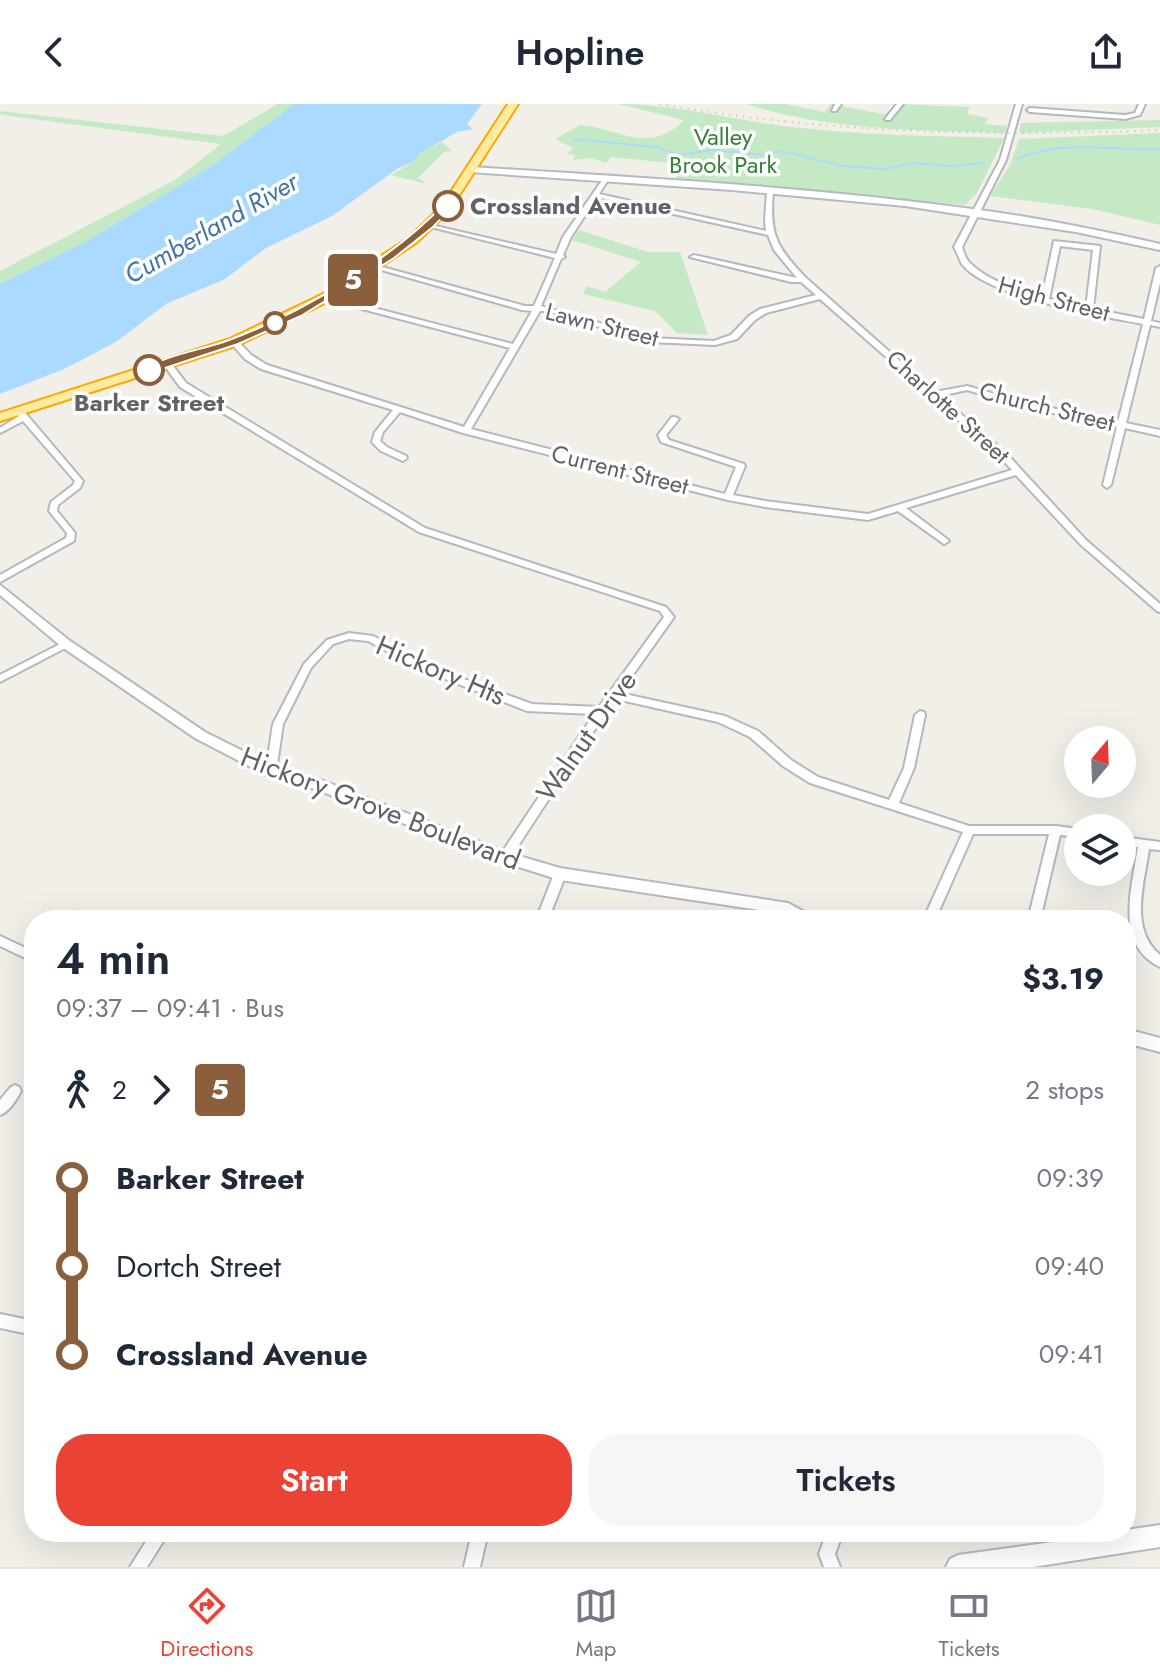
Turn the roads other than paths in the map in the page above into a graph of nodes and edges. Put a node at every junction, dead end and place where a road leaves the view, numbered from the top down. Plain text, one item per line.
1 (513, 104) edge
2 (900, 104) edge
3 (1008, 104) edge
4 (1142, 104) edge
5 (1018, 105) edge
6 (1030, 110) dead end
7 (888, 119) dead end
8 (472, 170) junction
9 (605, 180) junction
10 (770, 192) junction
11 (595, 195) junction
12 (974, 211) junction
13 (429, 225) junction
14 (768, 233) junction
15 (1160, 247) edge
16 (561, 257) junction
17 (694, 257) dead end
18 (375, 267) junction
19 (1160, 268) edge
20 (803, 280) junction
21 (821, 296) junction
22 (327, 297) junction
23 (1045, 300) junction
24 (535, 308) junction
25 (1089, 310) junction
26 (1145, 322) junction
27 (1160, 325) edge
28 (234, 342) junction
29 (514, 347) junction
30 (168, 365) junction
31 (935, 394) junction
32 (398, 409) junction
33 (21, 414) junction
34 (0, 417) edge
35 (675, 419) dead end
36 (1122, 425) junction
37 (0, 431) edge
38 (466, 431) junction
39 (1160, 433) edge
40 (403, 458) dead end
41 (1019, 471) junction
42 (1107, 485) dead end
43 (728, 497) junction
44 (900, 508) junction
45 (944, 541) dead end
46 (1, 579) edge
47 (1160, 609) edge
48 (66, 644) junction
49 (0, 679) edge
50 (614, 695) junction
51 (602, 711) junction
52 (920, 715) dead end
53 (271, 771) junction
54 (892, 806) junction
55 (969, 830) junction
56 (1056, 830) junction
57 (1064, 831) edge
58 (1136, 843) edge
59 (1144, 844) junction
60 (1160, 846) edge
61 (505, 857) junction
62 (560, 874) junction
63 (546, 910) edge
64 (790, 910) edge
65 (933, 910) edge
66 (1036, 910) edge
67 (1136, 912) edge
68 (1136, 934) edge
69 (0, 941) edge
70 (24, 952) edge
71 (1160, 962) edge
72 (1136, 1039) edge
73 (1160, 1045) edge
74 (15, 1091) dead end
75 (0, 1109) edge
76 (0, 1321) edge
77 (24, 1326) edge
78 (1160, 1536) edge
79 (1136, 1540) edge
80 (154, 1542) edge
81 (478, 1542) edge
82 (831, 1542) edge
83 (1121, 1542) edge
84 (138, 1567) edge
85 (472, 1567) edge
86 (832, 1567) edge
87 (958, 1567) edge

1 - 8 highway
2 - 7 street
3 - 5 street
4 - 6 street
5 - 12 street, High Street
8 - 9 main road
8 - 13 highway
9 - 10 main road
9 - 11 street
10 - 12 main road
10 - 14 street
11 - 14 street
11 - 16 street
12 - 15 main road
12 - 23 street, High Street
13 - 16 street
13 - 18 highway
14 - 20 street, Charlotte Street
16 - 24 street
17 - 20 street
18 - 22 highway
18 - 24 street, Lawn Street
19 - 26 street
20 - 21 street, Charlotte Street
21 - 24 street, Lawn Street
21 - 31 street, Charlotte Street
22 - 28 highway
22 - 29 street
23 - 25 street, High Street
23 - 25 street
24 - 29 street
25 - 26 street, High Street
26 - 27 street, High Street
26 - 36 street
28 - 30 highway
28 - 32 street, Current Street
29 - 38 street
30 - 33 highway
30 - 50 street, Walnut Drive
31 - 36 street, Church Street
31 - 41 street, Charlotte Street
32 - 38 street, Current Street
32 - 40 street
33 - 34 highway
33 - 37 street
33 - 46 street
35 - 43 street
36 - 39 street, Church Street
36 - 42 street
38 - 43 street, Current Street
41 - 44 street, Current Street
41 - 47 street, Charlotte Street
43 - 44 street, Current Street
44 - 45 street
46 - 48 street, Hickory Grove Boulevard
48 - 49 street
48 - 53 street, Hickory Grove Boulevard
50 - 51 street, Walnut Drive
50 - 54 street
51 - 53 street, Hickory Hts
51 - 61 street, Walnut Drive
52 - 54 street
53 - 61 street, Hickory Grove Boulevard
54 - 55 street
55 - 56 street
55 - 65 street
56 - 57 street
56 - 66 street
58 - 59 street
59 - 60 street
59 - 67 street
61 - 62 street, Hickory Grove Boulevard
62 - 63 street
62 - 64 street, Hickory Grove Boulevard
68 - 71 street
69 - 70 street
72 - 73 street
74 - 75 street
76 - 77 street
78 - 79 main road
80 - 84 street
81 - 85 street
82 - 86 street
83 - 87 main road

